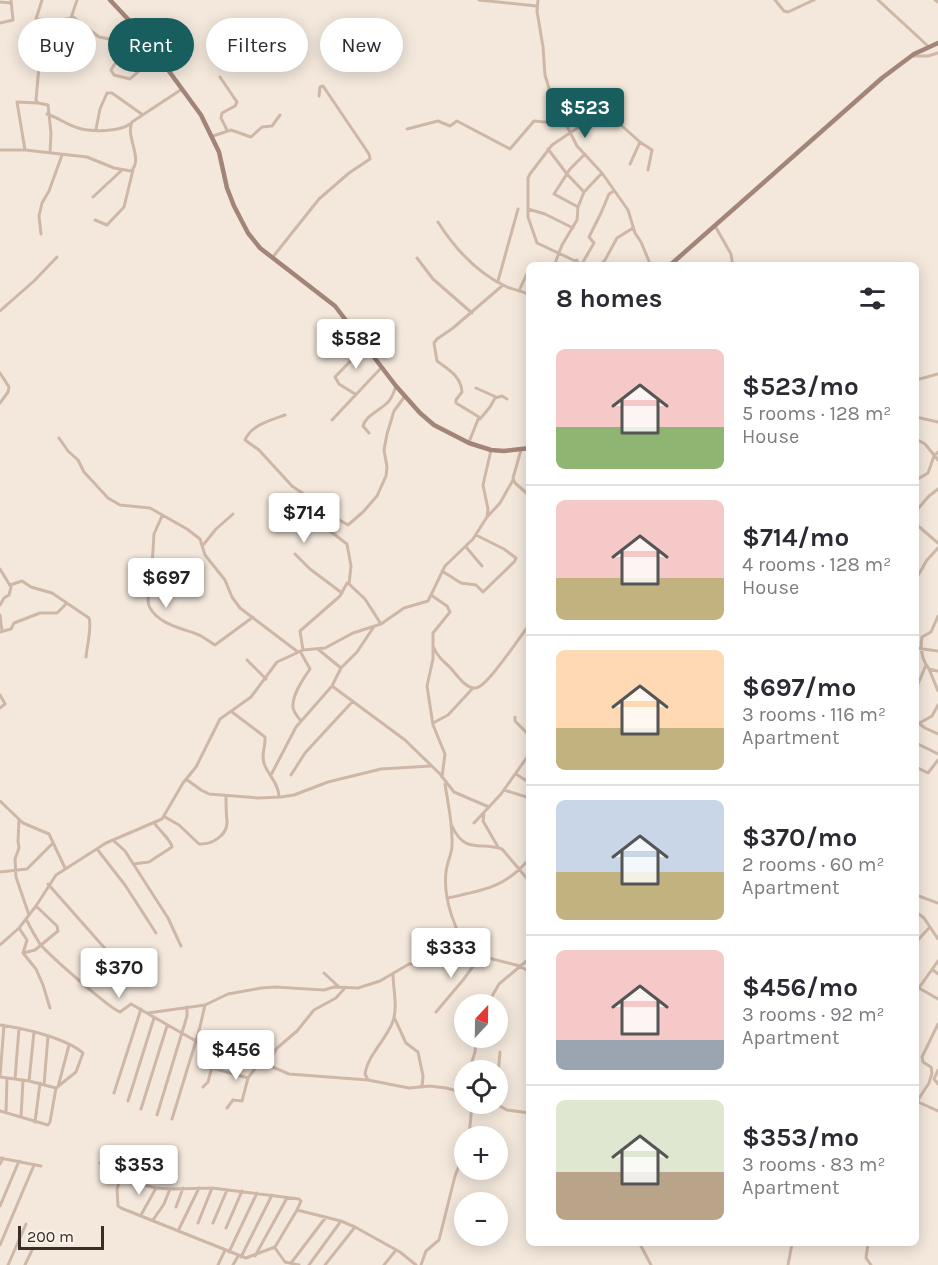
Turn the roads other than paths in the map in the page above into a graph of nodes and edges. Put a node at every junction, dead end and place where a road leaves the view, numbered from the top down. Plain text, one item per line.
1 (42, 0) edge
2 (77, 0) edge
3 (110, 0) edge
4 (479, 0) edge
5 (537, 0) edge
6 (775, 0) edge
7 (814, 0) edge
8 (878, 0) edge
9 (0, 2) edge
10 (11, 2) edge
11 (537, 6) junction
12 (73, 16) junction
13 (36, 18) edge
14 (66, 18) edge
15 (127, 18) edge
16 (0, 23) edge
17 (108, 40) edge
18 (938, 43) edge
19 (929, 47) junction
20 (938, 53) edge
21 (912, 56) junction
22 (38, 72) edge
23 (112, 72) edge
24 (138, 72) edge
25 (169, 72) edge
26 (220, 77) dead end
27 (182, 89) junction
28 (319, 96) dead end
29 (38, 103) junction
30 (47, 114) junction
31 (143, 115) junction
32 (280, 115) dead end
33 (132, 122) junction
34 (565, 124) junction
35 (96, 129) junction
36 (407, 129) dead end
37 (227, 130) junction
38 (571, 134) junction
39 (213, 136) junction
40 (640, 142) junction
41 (548, 148) junction
42 (0, 150) edge
43 (25, 150) junction
44 (50, 153) junction
45 (585, 154) junction
46 (62, 155) junction
47 (630, 164) dead end
48 (122, 170) junction
49 (133, 170) junction
50 (648, 170) dead end
51 (602, 173) junction
52 (567, 174) junction
53 (614, 191) junction
54 (584, 192) junction
55 (93, 197) dead end
56 (578, 207) junction
57 (518, 209) dead end
58 (528, 209) junction
59 (95, 220) dead end
60 (438, 222) dead end
61 (715, 226) junction
62 (573, 228) junction
63 (633, 228) junction
64 (41, 234) dead end
65 (559, 252) junction
66 (57, 257) dead end
67 (272, 258) junction
68 (417, 258) dead end
69 (577, 260) joint
70 (555, 262) edge
71 (580, 262) edge
72 (585, 262) edge
73 (603, 262) edge
74 (649, 262) edge
75 (674, 262) edge
76 (732, 262) edge
77 (526, 276) edge
78 (498, 282) junction
79 (503, 285) junction
80 (519, 291) junction
81 (526, 294) edge
82 (0, 311) edge
83 (472, 312) junction
84 (366, 345) junction
85 (382, 367) junction
86 (0, 373) edge
87 (938, 374) edge
88 (919, 379) edge
89 (396, 386) junction
90 (476, 388) dead end
91 (355, 394) junction
92 (405, 396) junction
93 (496, 397) junction
94 (507, 399) dead end
95 (0, 403) edge
96 (285, 415) dead end
97 (919, 418) edge
98 (480, 419) junction
99 (332, 420) dead end
100 (938, 422) edge
101 (369, 433) dead end
102 (59, 438) dead end
103 (919, 441) edge
104 (469, 443) junction
105 (526, 449) edge
106 (491, 450) junction
107 (521, 450) junction
108 (938, 452) edge
109 (934, 456) junction
110 (938, 460) edge
111 (513, 478) junction
112 (919, 478) edge
113 (938, 489) edge
114 (526, 493) edge
115 (919, 508) edge
116 (233, 514) dead end
117 (162, 516) junction
118 (487, 517) junction
119 (318, 521) junction
120 (288, 522) dead end
121 (325, 527) junction
122 (919, 527) edge
123 (476, 535) junction
124 (938, 543) edge
125 (203, 545) junction
126 (466, 547) junction
127 (938, 548) edge
128 (295, 554) dead end
129 (482, 566) dead end
130 (0, 569) edge
131 (442, 571) junction
132 (919, 574) edge
133 (348, 581) junction
134 (10, 585) junction
135 (342, 593) junction
136 (431, 595) junction
137 (67, 603) junction
138 (0, 604) edge
139 (0, 615) edge
140 (938, 616) edge
141 (253, 617) junction
142 (381, 624) junction
143 (374, 627) junction
144 (526, 629) edge
145 (1, 632) edge
146 (433, 646) junction
147 (919, 648) edge
148 (319, 650) junction
149 (300, 651) junction
150 (938, 651) edge
151 (86, 657) dead end
152 (247, 660) dead end
153 (927, 667) junction
154 (340, 668) junction
155 (938, 670) edge
156 (266, 679) junction
157 (919, 683) edge
158 (332, 686) junction
159 (473, 688) junction
160 (937, 689) edge
161 (0, 695) edge
162 (353, 701) junction
163 (938, 705) edge
164 (0, 708) edge
165 (231, 712) junction
166 (515, 717) dead end
167 (301, 721) junction
168 (919, 722) edge
169 (433, 723) junction
170 (919, 724) edge
171 (526, 732) edge
172 (938, 734) edge
173 (919, 744) edge
174 (938, 754) edge
175 (526, 759) edge
176 (938, 760) edge
177 (431, 766) junction
178 (919, 768) edge
179 (515, 774) junction
180 (271, 775) junction
181 (291, 776) dead end
182 (442, 777) junction
183 (186, 779) junction
184 (526, 781) edge
185 (444, 782) junction
186 (504, 790) junction
187 (226, 796) junction
188 (279, 797) junction
189 (526, 797) edge
190 (0, 801) edge
191 (2, 806) edge
192 (489, 807) junction
193 (484, 813) junction
194 (164, 817) junction
195 (19, 820) junction
196 (451, 823) junction
197 (474, 823) dead end
198 (155, 824) junction
199 (114, 841) junction
200 (53, 843) junction
201 (498, 847) junction
202 (97, 848) junction
203 (526, 863) edge
204 (132, 864) junction
205 (65, 868) junction
206 (16, 869) junction
207 (520, 870) junction
208 (0, 872) edge
209 (526, 877) edge
210 (48, 885) junction
211 (919, 896) edge
212 (447, 898) junction
213 (938, 903) edge
214 (36, 906) junction
215 (919, 914) edge
216 (27, 917) junction
217 (19, 928) junction
218 (929, 928) junction
219 (156, 933) dead end
220 (919, 939) edge
221 (938, 939) edge
222 (0, 945) edge
223 (41, 945) junction
224 (181, 946) dead end
225 (23, 953) junction
226 (473, 954) junction
227 (481, 956) junction
228 (526, 961) edge
229 (938, 961) edge
230 (520, 966) junction
231 (932, 969) junction
232 (526, 970) edge
233 (324, 973) dead end
234 (393, 973) junction
235 (98, 974) dead end
236 (938, 974) edge
237 (919, 988) edge
238 (344, 989) junction
239 (919, 990) edge
240 (493, 994) edge
241 (938, 999) edge
242 (205, 1005) junction
243 (187, 1007) junction
244 (50, 1008) dead end
245 (141, 1009) junction
246 (436, 1012) dead end
247 (146, 1013) junction
248 (154, 1018) junction
249 (394, 1018) junction
250 (938, 1024) edge
251 (2, 1025) edge
252 (167, 1026) junction
253 (19, 1028) junction
254 (34, 1032) junction
255 (182, 1034) junction
256 (48, 1036) junction
257 (196, 1041) junction
258 (69, 1045) junction
259 (217, 1048) junction
260 (500, 1052) dead end
261 (499, 1060) edge
262 (260, 1062) junction
263 (268, 1065) junction
264 (212, 1068) junction
265 (938, 1070) edge
266 (0, 1077) edge
267 (8, 1078) junction
268 (248, 1078) junction
269 (15, 1079) junction
270 (23, 1080) junction
271 (368, 1080) junction
272 (29, 1081) junction
273 (42, 1084) junction
274 (938, 1084) edge
275 (203, 1087) dead end
276 (422, 1087) junction
277 (57, 1088) junction
278 (454, 1090) edge
279 (114, 1093) dead end
280 (919, 1099) edge
281 (128, 1101) dead end
282 (919, 1103) edge
283 (227, 1108) dead end
284 (141, 1109) dead end
285 (508, 1110) edge
286 (0, 1111) edge
287 (938, 1111) edge
288 (526, 1112) edge
289 (6, 1113) junction
290 (157, 1115) dead end
291 (21, 1117) junction
292 (172, 1119) dead end
293 (35, 1122) junction
294 (1, 1158) edge
295 (19, 1161) junction
296 (100, 1163) dead end
297 (0, 1164) edge
298 (34, 1165) junction
299 (41, 1166) dead end
300 (120, 1180) junction
301 (454, 1180) edge
302 (156, 1188) junction
303 (183, 1188) junction
304 (199, 1188) junction
305 (212, 1188) junction
306 (170, 1190) junction
307 (227, 1190) junction
308 (242, 1191) junction
309 (257, 1193) junction
310 (272, 1195) junction
311 (287, 1198) junction
312 (0, 1206) edge
313 (176, 1207) dead end
314 (297, 1210) junction
315 (141, 1215) junction
316 (326, 1217) junction
317 (153, 1220) junction
318 (341, 1221) junction
319 (198, 1223) dead end
320 (213, 1223) dead end
321 (26, 1224) dead end
322 (355, 1227) junction
323 (226, 1228) dead end
324 (179, 1230) junction
325 (0, 1245) edge
326 (641, 1246) edge
327 (792, 1246) edge
328 (868, 1246) edge
329 (33, 1248) dead end
330 (275, 1248) junction
331 (396, 1250) junction
332 (227, 1251) junction
333 (255, 1256) junction
334 (240, 1257) junction
335 (291, 1263) junction
336 (870, 1264) edge
337 (8, 1265) edge
338 (25, 1265) edge
339 (218, 1265) edge
340 (233, 1265) edge
341 (299, 1265) edge
342 (309, 1265) edge
343 (325, 1265) edge
344 (384, 1265) edge
345 (416, 1265) edge
346 (421, 1265) edge
347 (651, 1265) edge
348 (788, 1265) edge
349 (876, 1265) edge

1 - 13 street
2 - 12 street
3 - 15 main road
4 - 11 street
5 - 11 street
6 - 7 street
8 - 19 street
9 - 10 street
10 - 16 street
11 - 34 street
12 - 14 street
12 - 17 street
18 - 19 main road
19 - 21 main road
20 - 21 street
21 - 61 main road
22 - 29 street
23 - 24 street
25 - 27 main road
26 - 37 street
27 - 31 street
27 - 39 main road
28 - 67 street
29 - 30 street
29 - 43 street
30 - 35 street
30 - 44 street
31 - 33 street
31 - 35 street
32 - 37 street
33 - 35 street
33 - 49 street
34 - 36 street
34 - 38 street
37 - 39 street
38 - 40 street
38 - 41 street
38 - 45 street
39 - 67 main road
40 - 47 street
40 - 50 street
41 - 52 street
41 - 58 street
42 - 43 street
43 - 44 street
44 - 46 street
45 - 51 street
45 - 52 street
46 - 48 street
46 - 64 street
48 - 49 street
48 - 55 street
49 - 59 street
51 - 53 street
51 - 54 street
52 - 54 street
52 - 56 street
53 - 63 street
53 - 72 street
54 - 56 street
56 - 62 street
57 - 78 street
58 - 62 street
58 - 65 street
60 - 78 street
61 - 75 main road
61 - 76 street
62 - 65 street
63 - 73 street
63 - 74 street
65 - 69 street
65 - 70 street
66 - 82 street
67 - 84 main road
68 - 83 street
69 - 71 street
77 - 80 street
78 - 79 street
79 - 80 street
79 - 83 street
80 - 81 street
83 - 98 street
84 - 85 main road
84 - 91 street
85 - 89 main road
85 - 91 street
86 - 95 street
87 - 88 street
89 - 92 main road
89 - 101 street
90 - 93 street
91 - 99 street
92 - 104 main road
92 - 121 street
93 - 94 street
93 - 98 street
96 - 119 street
97 - 100 street
98 - 104 street
102 - 117 street
103 - 109 street
104 - 106 main road
105 - 107 main road
106 - 107 main road
106 - 118 street
107 - 111 street
108 - 109 street
109 - 110 street
109 - 112 street
111 - 114 street
111 - 118 street
113 - 115 street
116 - 125 street
117 - 125 street
117 - 141 street
118 - 123 street
119 - 120 street
119 - 121 street
121 - 133 street
122 - 124 street
123 - 126 street
123 - 131 street
125 - 141 street
126 - 129 street
126 - 131 street
127 - 132 street
128 - 135 street
130 - 134 street
131 - 136 street
133 - 135 street
133 - 142 street
134 - 137 street
134 - 138 street
135 - 149 street
136 - 142 street
136 - 146 street
137 - 145 street
137 - 151 street
139 - 145 street
140 - 147 street
141 - 149 street
142 - 143 street
143 - 148 street
143 - 154 street
144 - 159 street
146 - 159 street
146 - 169 street
147 - 150 street
147 - 153 street
148 - 149 street
148 - 154 street
149 - 156 street
149 - 167 street
152 - 156 street
153 - 155 street
153 - 157 street
153 - 160 street
154 - 158 street
156 - 165 street
158 - 162 street
158 - 167 street
159 - 169 street
161 - 164 street
162 - 177 street
162 - 181 street
163 - 168 street
165 - 180 street
165 - 183 street
166 - 171 street
167 - 180 street
169 - 182 street
170 - 172 street
173 - 174 street
175 - 179 street
176 - 178 street
177 - 182 street
177 - 188 street
179 - 184 street
179 - 186 street
180 - 188 street
182 - 185 street
183 - 187 street
183 - 194 street
185 - 192 street
185 - 196 street
186 - 189 street
186 - 192 street
187 - 188 street
187 - 194 street
190 - 191 street
191 - 195 street
192 - 193 street
193 - 197 street
193 - 201 street
194 - 198 street
195 - 200 street
195 - 206 street
196 - 201 street
196 - 212 street
198 - 199 street
198 - 204 street
199 - 202 street
199 - 204 street
200 - 205 street
200 - 206 street
201 - 207 street
202 - 205 street
202 - 219 street
203 - 207 street
204 - 224 street
205 - 210 street
206 - 208 street
206 - 216 street
207 - 209 street
207 - 212 street
210 - 214 street
210 - 235 street
211 - 213 street
212 - 226 street
214 - 216 street
214 - 223 street
215 - 218 street
216 - 217 street
216 - 223 street
217 - 222 street
217 - 225 street
218 - 220 street
218 - 221 street
223 - 225 street
223 - 245 street
225 - 244 street
226 - 227 street
226 - 234 street
227 - 230 street
227 - 246 street
228 - 230 street
229 - 231 street
230 - 232 street
230 - 240 street
231 - 236 street
231 - 237 street
233 - 238 street
234 - 238 street
234 - 249 street
238 - 242 street
238 - 263 street
239 - 241 street
242 - 243 street
242 - 257 street
243 - 247 street
243 - 255 street
245 - 247 street
245 - 279 street
247 - 248 street
248 - 252 street
248 - 281 street
249 - 271 street
249 - 276 street
250 - 280 street
251 - 253 street
251 - 266 street
252 - 255 street
252 - 284 street
253 - 254 street
253 - 269 street
254 - 256 street
254 - 272 street
255 - 257 street
255 - 290 street
256 - 258 street
256 - 273 street
257 - 259 street
257 - 292 street
258 - 277 street
258 - 277 street
259 - 262 street
259 - 264 street
260 - 261 street
262 - 263 street
262 - 268 street
263 - 271 street
264 - 268 street
264 - 275 street
265 - 274 street
266 - 267 street
267 - 269 street
267 - 289 street
268 - 283 street
269 - 270 street
270 - 272 street
270 - 291 street
271 - 276 street
272 - 273 street
273 - 277 street
273 - 293 street
276 - 278 street
277 - 293 street
282 - 287 street
285 - 288 street
286 - 289 street
289 - 291 street
291 - 293 street
294 - 295 street
294 - 297 street
295 - 298 street
295 - 312 street
296 - 300 street
298 - 299 street
298 - 325 street
300 - 302 street
300 - 315 street
301 - 346 street
302 - 306 street
302 - 315 street
303 - 304 street
303 - 306 street
303 - 313 street
304 - 305 street
304 - 324 street
305 - 307 street
305 - 319 street
306 - 317 street
307 - 308 street
307 - 320 street
308 - 309 street
308 - 323 street
309 - 310 street
309 - 332 street
310 - 311 street
310 - 334 street
311 - 314 street
311 - 333 street
314 - 316 street
314 - 330 street
315 - 317 street
316 - 318 street
316 - 335 street
317 - 324 street
318 - 322 street
318 - 342 street
321 - 337 street
322 - 331 street
322 - 343 street
324 - 332 street
326 - 347 street
327 - 348 street
328 - 336 street
329 - 338 street
330 - 333 street
330 - 335 street
331 - 344 street
331 - 345 street
332 - 334 street
332 - 339 street
333 - 334 street
334 - 340 street
335 - 341 street
336 - 349 street

